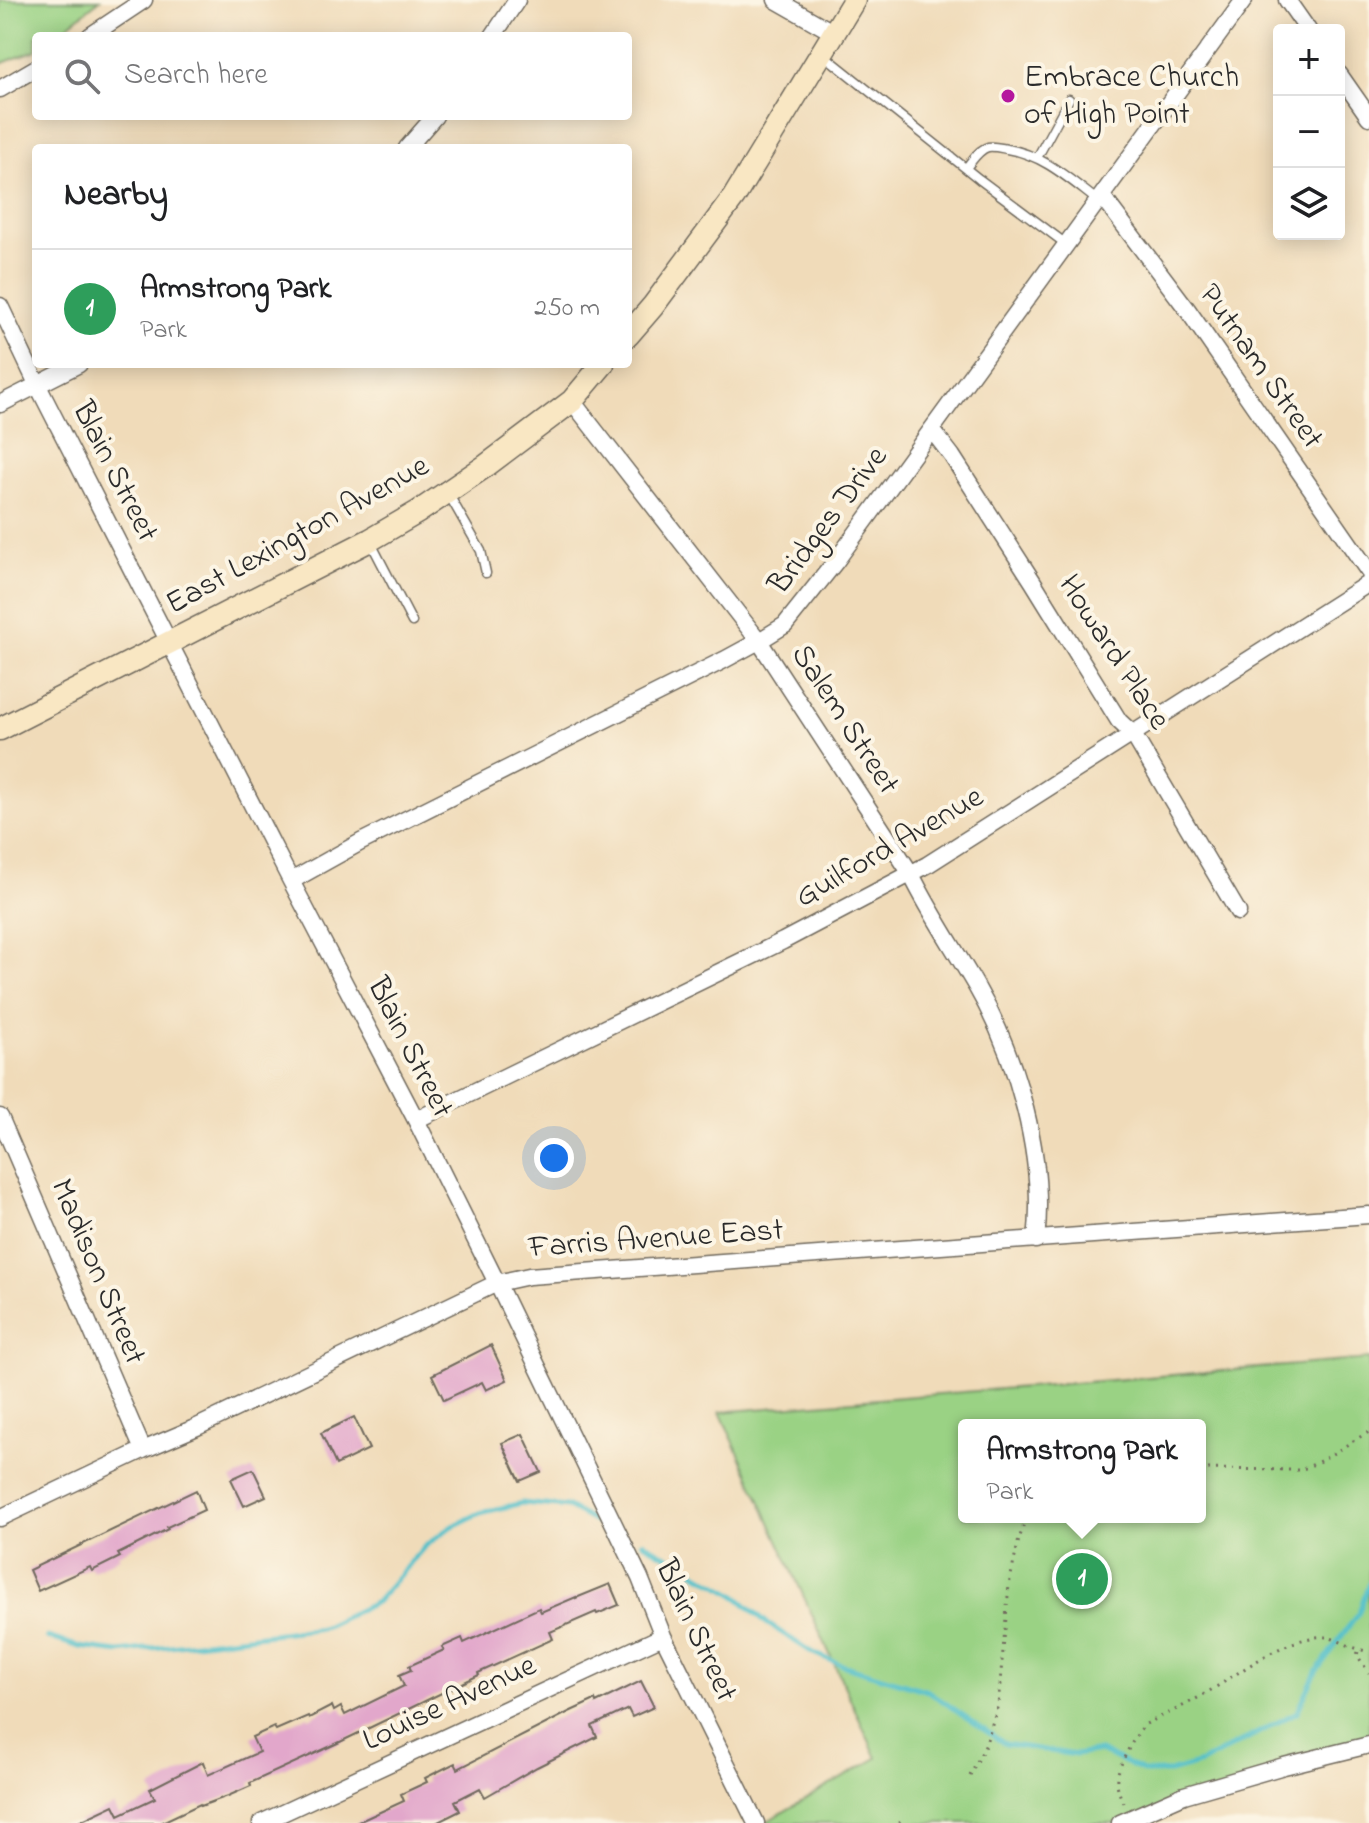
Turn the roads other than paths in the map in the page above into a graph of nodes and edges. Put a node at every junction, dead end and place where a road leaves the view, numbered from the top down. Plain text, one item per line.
1 (144, 0) edge
2 (517, 0) edge
3 (776, 0) edge
4 (854, 0) edge
5 (1244, 0) edge
6 (1287, 0) edge
7 (1304, 24) edge
8 (96, 32) edge
9 (496, 32) edge
10 (828, 43) junction
11 (32, 70) edge
12 (1345, 83) edge
13 (0, 89) edge
14 (1069, 99) dead end
15 (1369, 117) edge
16 (432, 120) edge
17 (410, 144) edge
18 (1037, 158) junction
19 (966, 168) junction
20 (1100, 199) junction
21 (1066, 244) junction
22 (0, 306) edge
23 (632, 330) edge
24 (71, 368) edge
25 (600, 368) edge
26 (37, 384) junction
27 (572, 401) junction
28 (0, 404) edge
29 (932, 430) junction
30 (448, 492) junction
31 (370, 540) junction
32 (1369, 572) edge
33 (486, 573) dead end
34 (1369, 583) edge
35 (412, 622) dead end
36 (759, 641) junction
37 (170, 642) junction
38 (0, 729) edge
39 (1133, 734) junction
40 (911, 874) junction
41 (291, 881) junction
42 (1238, 912) dead end
43 (0, 1117) edge
44 (416, 1120) junction
45 (1369, 1215) edge
46 (1036, 1240) junction
47 (497, 1283) junction
48 (143, 1450) junction
49 (0, 1518) edge
50 (663, 1636) junction
51 (1369, 1745) edge
52 (1124, 1821) edge
53 (261, 1823) edge
54 (756, 1823) edge

1 - 8 street
2 - 9 street
3 - 10 street
4 - 10 main road
5 - 20 street, Bridges Drive
6 - 7 street
10 - 19 lane
10 - 23 main road
11 - 13 street
12 - 15 street
14 - 18 lane
16 - 17 street
18 - 19 lane
18 - 20 lane
19 - 21 lane
20 - 21 street, Bridges Drive
20 - 32 street, Putnam Street
21 - 29 street, Bridges Drive
22 - 26 street, Blain Street
24 - 26 street
25 - 27 main road, East Lexington Avenue
26 - 28 street
26 - 37 street, Blain Street
27 - 30 main road, East Lexington Avenue
27 - 36 street, Salem Street
29 - 36 street, Bridges Drive
29 - 39 street, Howard Place
30 - 31 main road, East Lexington Avenue
30 - 33 lane
31 - 35 lane
31 - 37 main road, East Lexington Avenue
34 - 39 street, Guilford Avenue
36 - 40 street, Salem Street
36 - 41 street, Bridges Drive
37 - 38 main road, East Lexington Avenue
37 - 41 street, Blain Street
39 - 40 street, Guilford Avenue
39 - 42 street, Howard Place
40 - 44 street, Guilford Avenue
40 - 46 street, Salem Street
41 - 44 street, Blain Street
43 - 48 street, Madison Street
44 - 47 street, Blain Street
45 - 46 street, Farris Avenue East
46 - 47 street, Farris Avenue East
47 - 48 street, Farris Avenue East
47 - 50 street, Blain Street
48 - 49 street, Farris Avenue East
50 - 53 street, Louise Avenue
50 - 54 street, Blain Street
51 - 52 street

